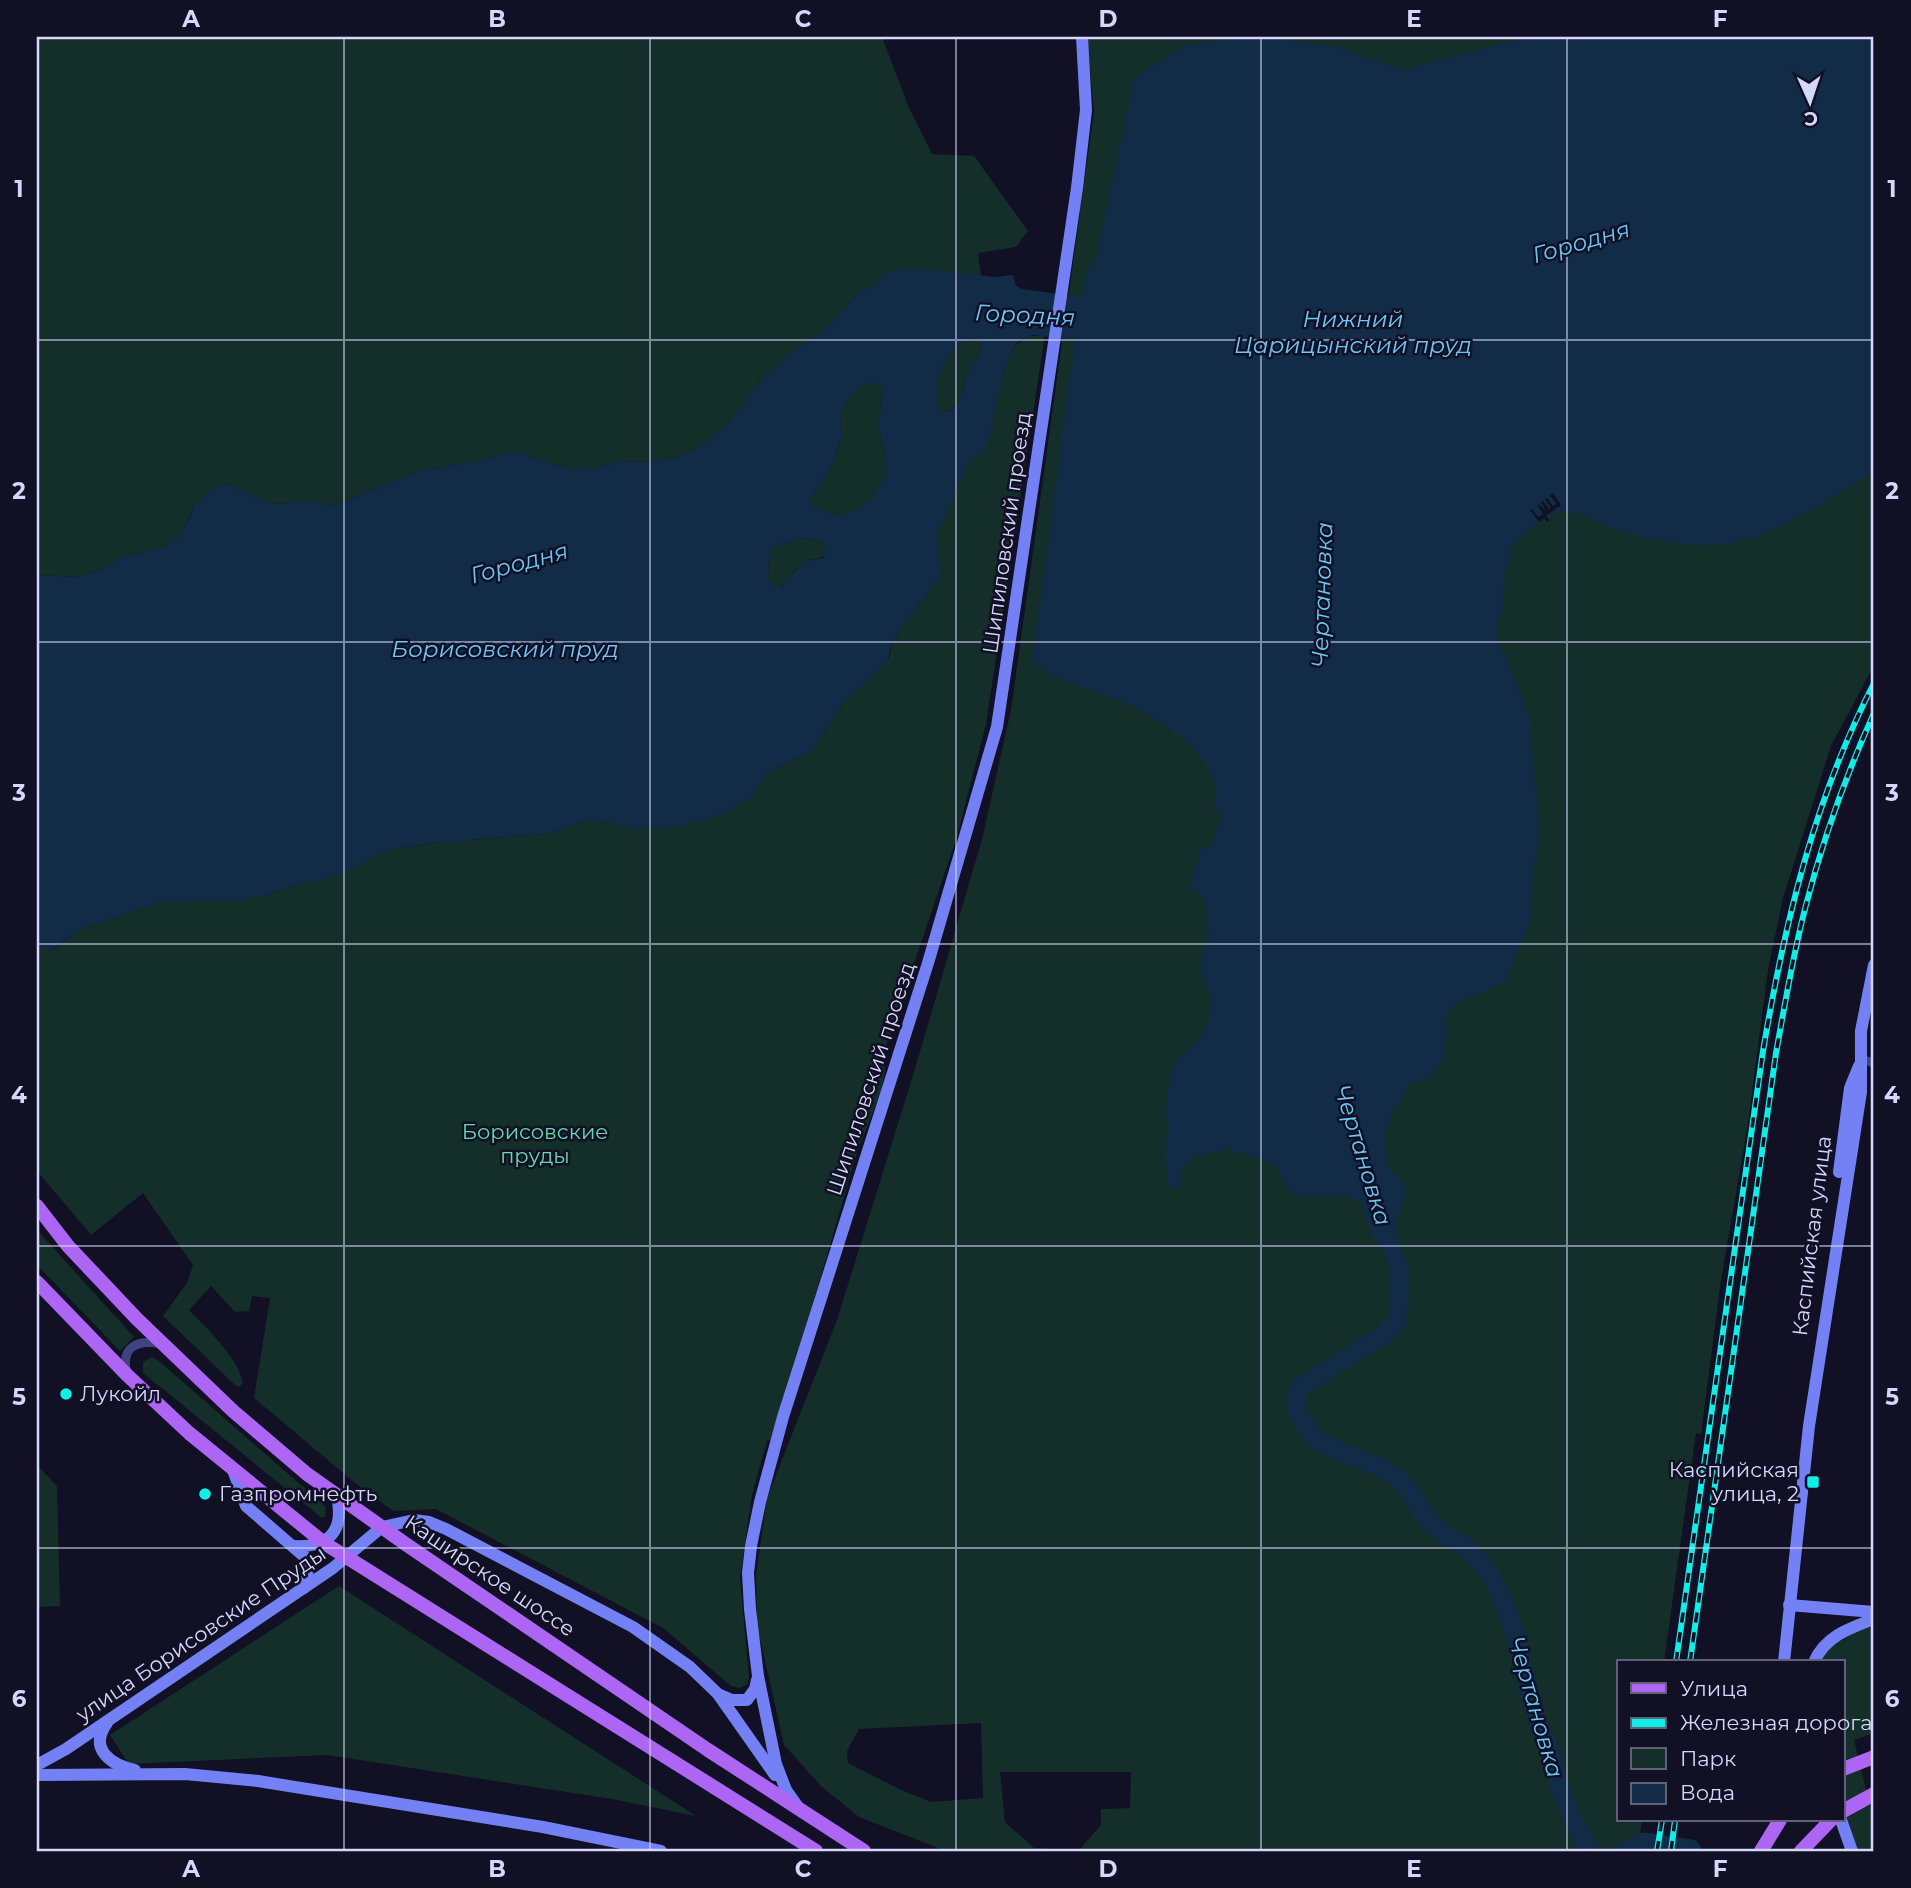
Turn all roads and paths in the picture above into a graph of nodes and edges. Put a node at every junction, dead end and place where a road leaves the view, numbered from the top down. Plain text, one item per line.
1 (1082, 37) edge
2 (1874, 965) edge
3 (1868, 1061) edge
4 (37, 1206) edge
5 (37, 1282) edge
6 (166, 1346) junction
7 (127, 1375) junction
8 (233, 1470) junction
9 (337, 1496) junction
10 (382, 1527) junction
11 (324, 1543) junction
12 (293, 1546) junction
13 (346, 1557) junction
14 (304, 1588) junction
15 (1788, 1605) junction
16 (1874, 1612) edge
17 (1874, 1619) edge
18 (1784, 1660) edge
19 (1815, 1660) edge
20 (758, 1676) junction
21 (718, 1694) junction
22 (110, 1718) junction
23 (1871, 1758) edge
24 (37, 1765) edge
25 (1844, 1769) edge
26 (152, 1774) junction
27 (37, 1775) edge
28 (786, 1790) junction
29 (1873, 1795) edge
30 (799, 1807) junction
31 (1844, 1810) edge
32 (1769, 1822) edge
33 (1779, 1822) edge
34 (1829, 1822) edge
35 (1842, 1822) edge
36 (661, 1851) edge
37 (816, 1851) edge
38 (864, 1851) edge
39 (1761, 1851) edge
40 (1767, 1851) edge
41 (1801, 1851) edge
42 (1852, 1851) edge

1 - 20 main road, Шипиловский проезд
2 - 3 main road, Каспийская улица
3 - 15 main road, Каспийская улица
4 - 6 main road, Каширское шоссе
5 - 7 main road
6 - 7 street
6 - 9 main road, Каширское шоссе
7 - 8 main road
8 - 11 main road
8 - 12 main road
9 - 10 main road, Каширское шоссе
9 - 11 main road
10 - 13 main road, улица Борисовские Пруды
10 - 21 main road
10 - 30 main road, Каширское шоссе
11 - 12 main road
11 - 13 main road
12 - 14 main road
13 - 14 main road, улица Борисовские Пруды
13 - 37 main road
14 - 22 main road, улица Борисовские Пруды
15 - 16 main road
15 - 18 main road, Каспийская улица
17 - 19 main road
20 - 21 main road
20 - 28 main road, Шипиловский проезд
21 - 28 main road
22 - 24 main road, улица Борисовские Пруды
22 - 26 main road
23 - 25 main road
26 - 27 main road
26 - 36 main road
28 - 30 main road, Шипиловский проезд
29 - 31 main road
30 - 38 main road, Каширское шоссе
32 - 40 main road
33 - 39 main road
34 - 41 main road
35 - 42 main road

